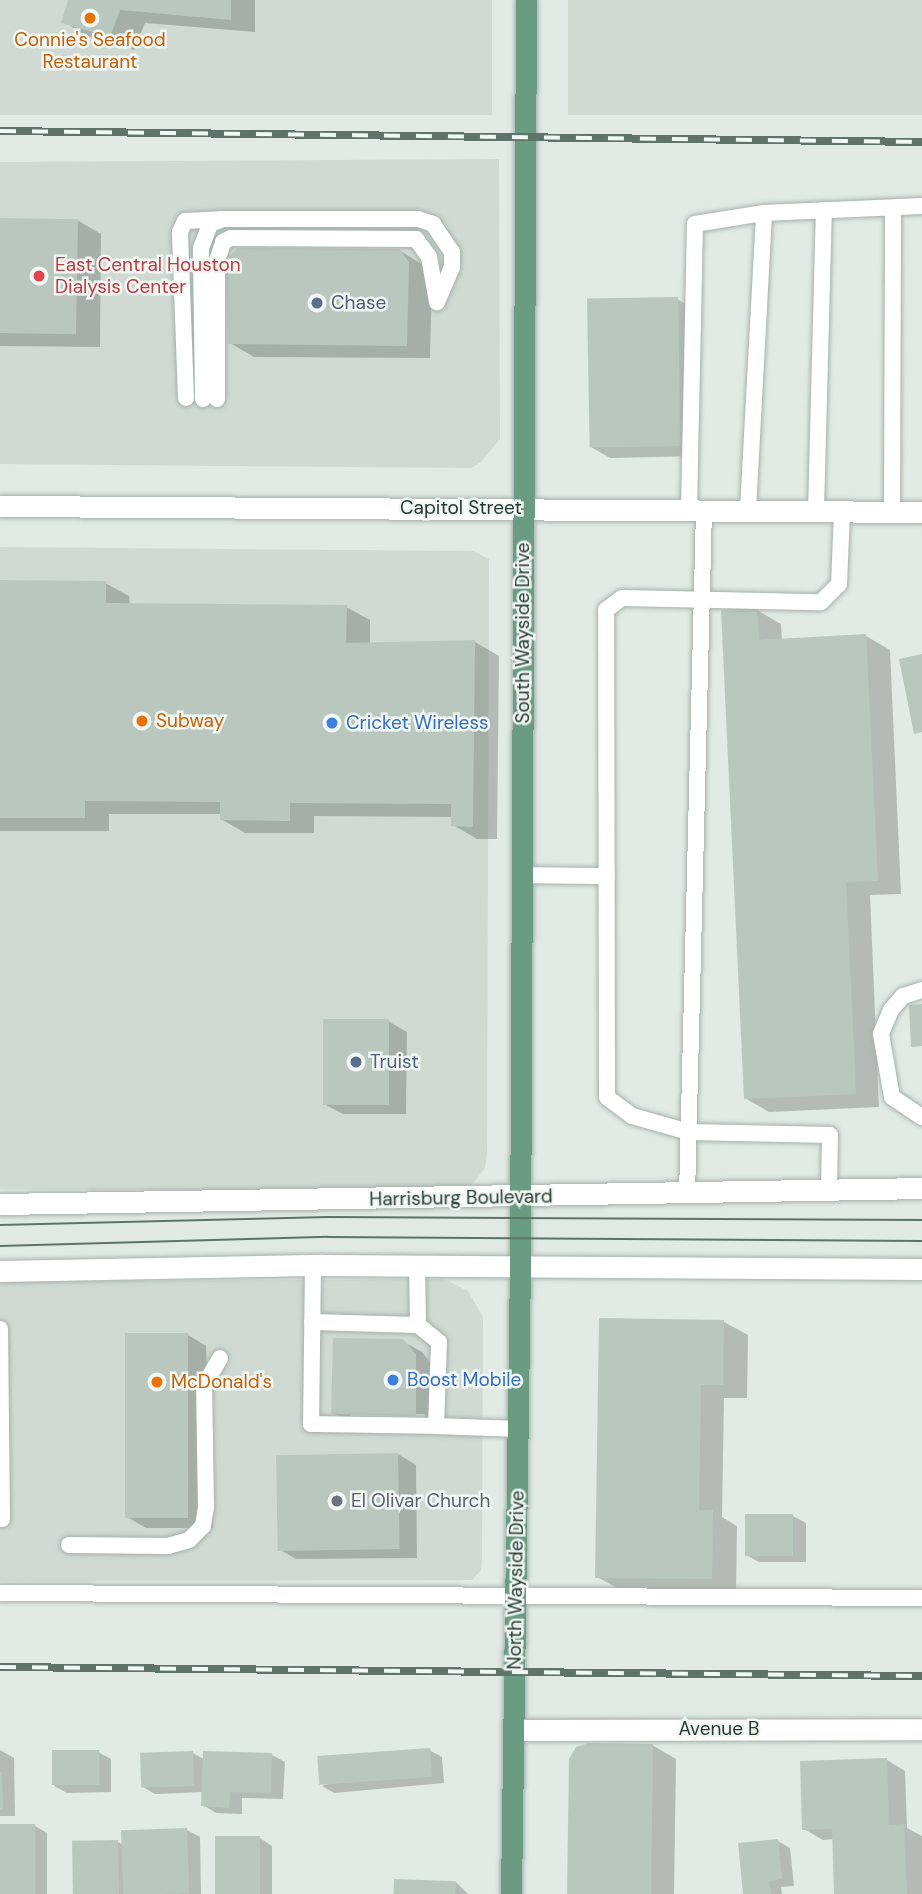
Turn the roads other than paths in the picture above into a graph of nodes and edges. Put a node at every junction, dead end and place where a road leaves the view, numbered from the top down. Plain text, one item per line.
1 (526, 0) edge
2 (922, 206) edge
3 (893, 208) junction
4 (824, 211) junction
5 (764, 213) junction
6 (223, 219) junction
7 (186, 398) dead end
8 (0, 506) edge
9 (524, 509) junction
10 (697, 510) junction
11 (748, 510) junction
12 (816, 511) junction
13 (842, 511) junction
14 (892, 512) junction
15 (922, 512) edge
16 (702, 599) junction
17 (522, 875) junction
18 (607, 876) junction
19 (922, 990) edge
20 (922, 1117) edge
21 (689, 1132) junction
22 (922, 1188) edge
23 (829, 1191) junction
24 (687, 1195) junction
25 (521, 1197) junction
26 (0, 1204) edge
27 (313, 1265) junction
28 (417, 1265) junction
29 (520, 1266) junction
30 (922, 1269) edge
31 (0, 1271) edge
32 (312, 1322) junction
33 (418, 1325) junction
34 (0, 1329) edge
35 (220, 1358) dead end
36 (436, 1426) junction
37 (518, 1429) junction
38 (2, 1519) dead end
39 (69, 1545) dead end
40 (0, 1593) edge
41 (515, 1595) junction
42 (922, 1598) edge
43 (922, 1729) edge
44 (515, 1730) junction
45 (511, 1894) edge

1 - 9 main road, South Wayside Drive
2 - 3 lane
3 - 4 lane
3 - 14 lane
4 - 5 lane
4 - 12 lane
5 - 10 lane
5 - 11 lane
6 - 6 lane
6 - 7 lane
8 - 9 main road, Capitol Street
9 - 10 main road, Capitol Street
9 - 17 main road, South Wayside Drive
10 - 11 main road, Capitol Street
10 - 16 lane
11 - 12 main road, Capitol Street
12 - 13 main road, Capitol Street
13 - 14 main road, Capitol Street
13 - 16 lane
14 - 15 main road, Capitol Street
16 - 18 lane
16 - 21 lane
17 - 18 lane
17 - 25 main road, South Wayside Drive
18 - 21 lane
19 - 20 lane
21 - 23 lane
21 - 24 lane
22 - 23 main road, Harrisburg Boulevard
23 - 24 main road, Harrisburg Boulevard
24 - 25 main road, Harrisburg Boulevard
25 - 26 main road, Harrisburg Boulevard
25 - 29 main road, South Wayside Drive
27 - 28 main road
27 - 31 main road
27 - 32 lane
28 - 29 main road
28 - 33 lane
29 - 30 main road
29 - 37 main road, North Wayside Drive
32 - 33 lane
32 - 36 lane
33 - 36 lane
34 - 38 lane
35 - 39 lane
36 - 37 lane
37 - 41 main road, North Wayside Drive
40 - 41 lane
41 - 42 lane
41 - 44 main road, North Wayside Drive
43 - 44 main road, Avenue B
44 - 45 main road, North Wayside Drive

